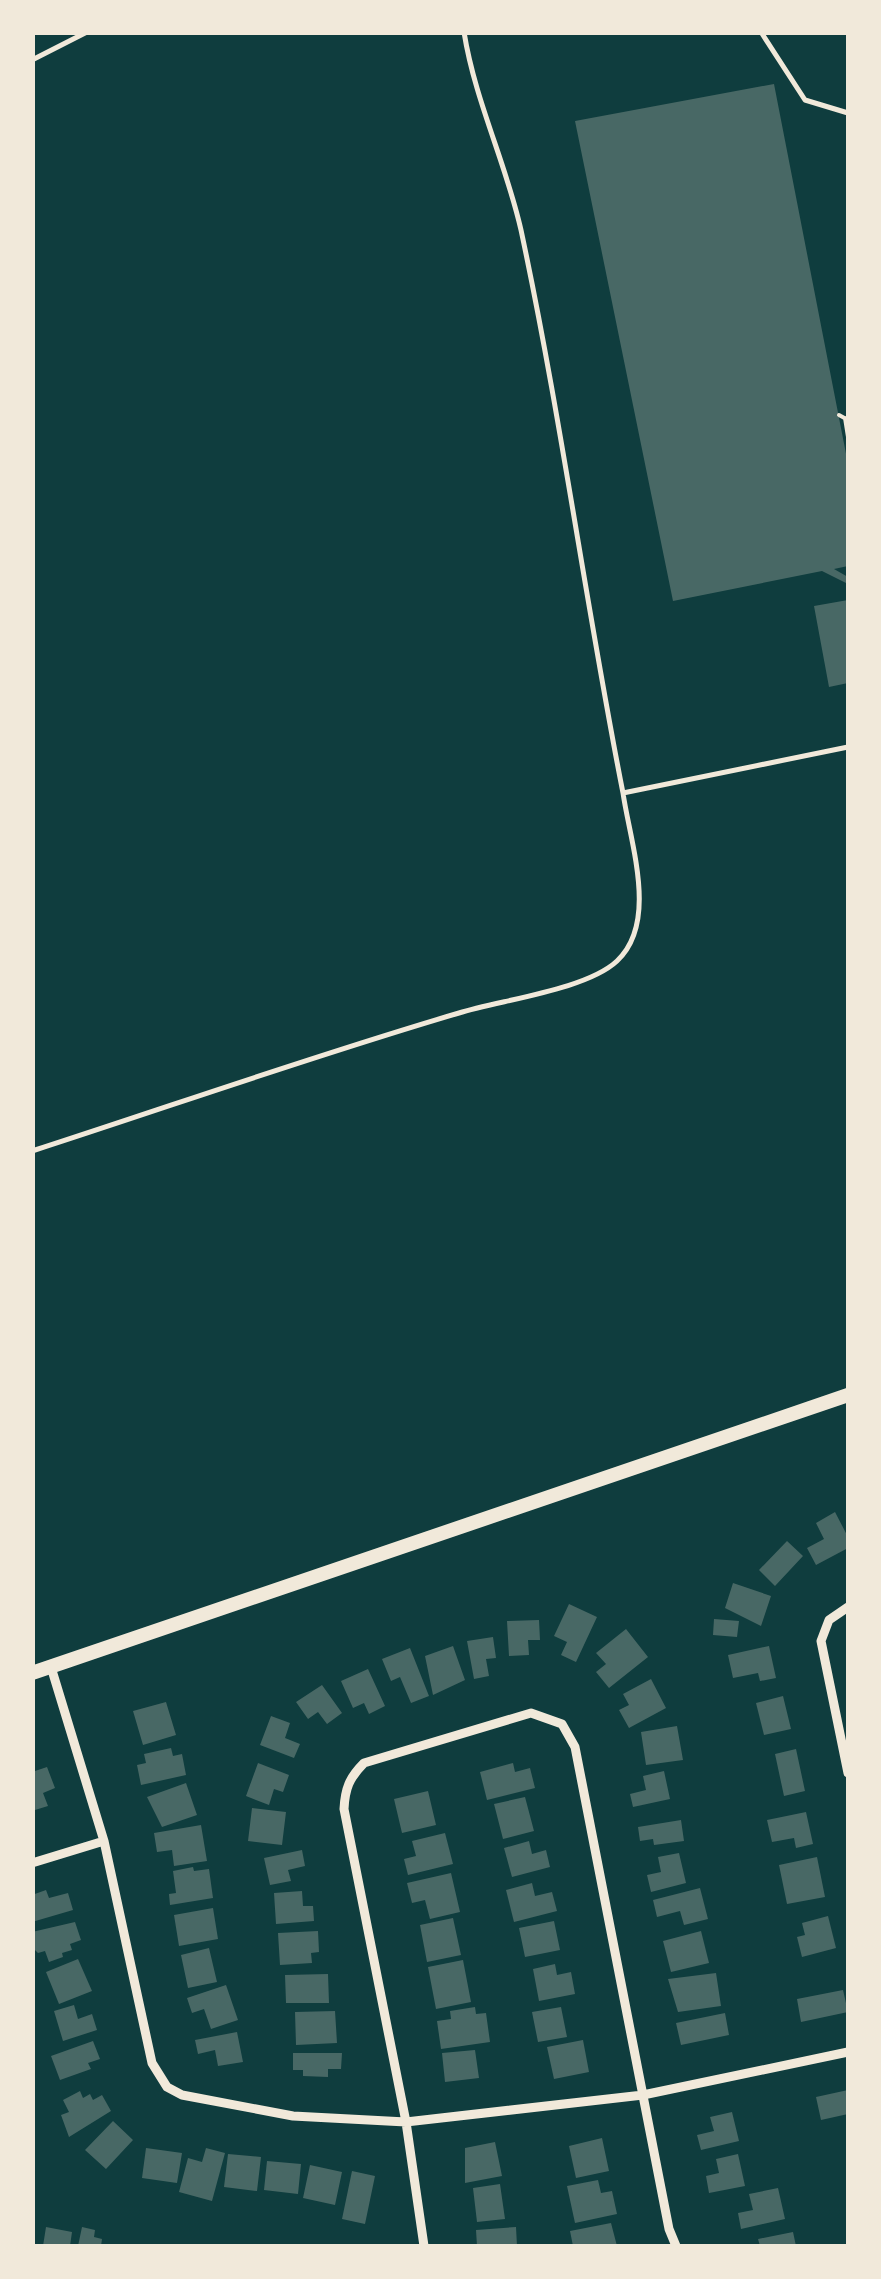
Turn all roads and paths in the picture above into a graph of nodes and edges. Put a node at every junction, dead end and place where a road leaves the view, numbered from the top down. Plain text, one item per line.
1 (87, 32) edge
2 (464, 32) edge
3 (761, 32) edge
4 (32, 60) edge
5 (848, 113) edge
6 (844, 418) edge
7 (848, 437) edge
8 (848, 747) edge
9 (623, 793) junction
10 (32, 1151) edge
11 (848, 1395) edge
12 (848, 1607) edge
13 (50, 1667) junction
14 (32, 1673) edge
15 (848, 1773) edge
16 (104, 1841) junction
17 (32, 1863) edge
18 (848, 2052) edge
19 (643, 2095) junction
20 (406, 2122) junction
21 (424, 2246) edge
22 (676, 2246) edge

1 - 4 lane
2 - 9 lane
3 - 5 lane
6 - 7 path
8 - 9 lane
9 - 10 lane
11 - 13 main road
12 - 15 street
13 - 14 main road
13 - 16 street
16 - 17 street
16 - 20 street
18 - 19 street
19 - 20 street
19 - 20 street
19 - 22 street
20 - 21 street

